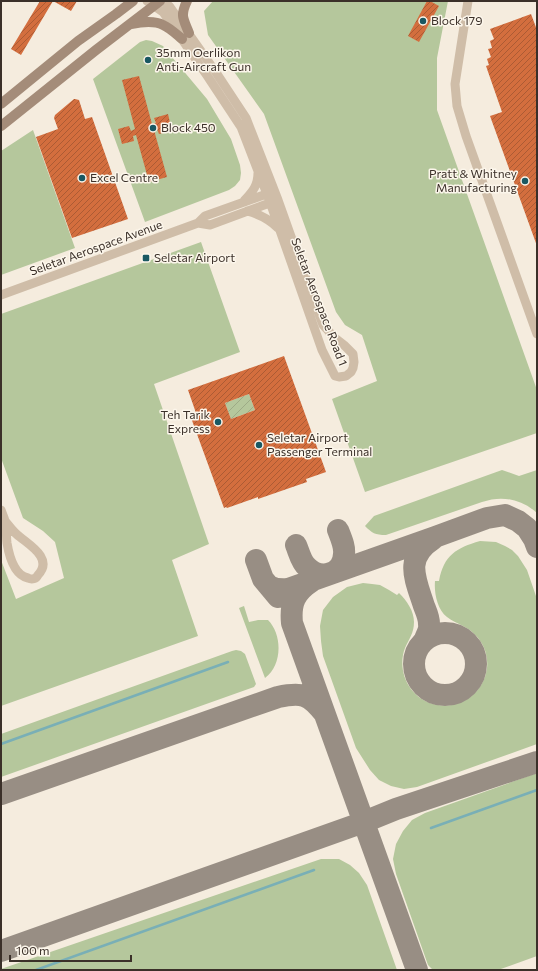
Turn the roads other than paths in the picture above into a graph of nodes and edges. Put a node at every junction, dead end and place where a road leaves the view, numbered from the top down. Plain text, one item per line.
1 (133, 1) edge
2 (164, 1) edge
3 (187, 1) edge
4 (468, 1) edge
5 (154, 2) edge
6 (130, 24) junction
7 (185, 36) junction
8 (1, 104) edge
9 (1, 126) edge
10 (258, 171) junction
11 (272, 197) junction
12 (245, 206) junction
13 (280, 230) junction
14 (305, 289) junction
15 (1, 295) edge
16 (537, 305) edge
17 (528, 308) junction
18 (537, 334) edge
19 (1, 510) edge
20 (5, 521) junction

1 - 8 street
2 - 7 street, Seletar Aerospace Road 1
3 - 7 street
4 - 17 street
5 - 6 street
5 - 7 street, Seletar Aerospace Road 1
6 - 7 street
6 - 9 street
7 - 10 street, Seletar Aerospace Road 1
7 - 11 street, Seletar Aerospace Road 1
10 - 11 street, Seletar Aerospace Road 1
10 - 12 street
11 - 12 street, Seletar Aerospace Avenue
11 - 13 street, Seletar Aerospace Road 1
11 - 14 street, Seletar Aerospace Road 1
12 - 13 street
12 - 15 street, Seletar Aerospace Avenue
13 - 14 street, Seletar Aerospace Road 1
14 - 14 street, Seletar Aerospace Road 1
16 - 17 street
17 - 18 street
19 - 20 street
20 - 20 street

